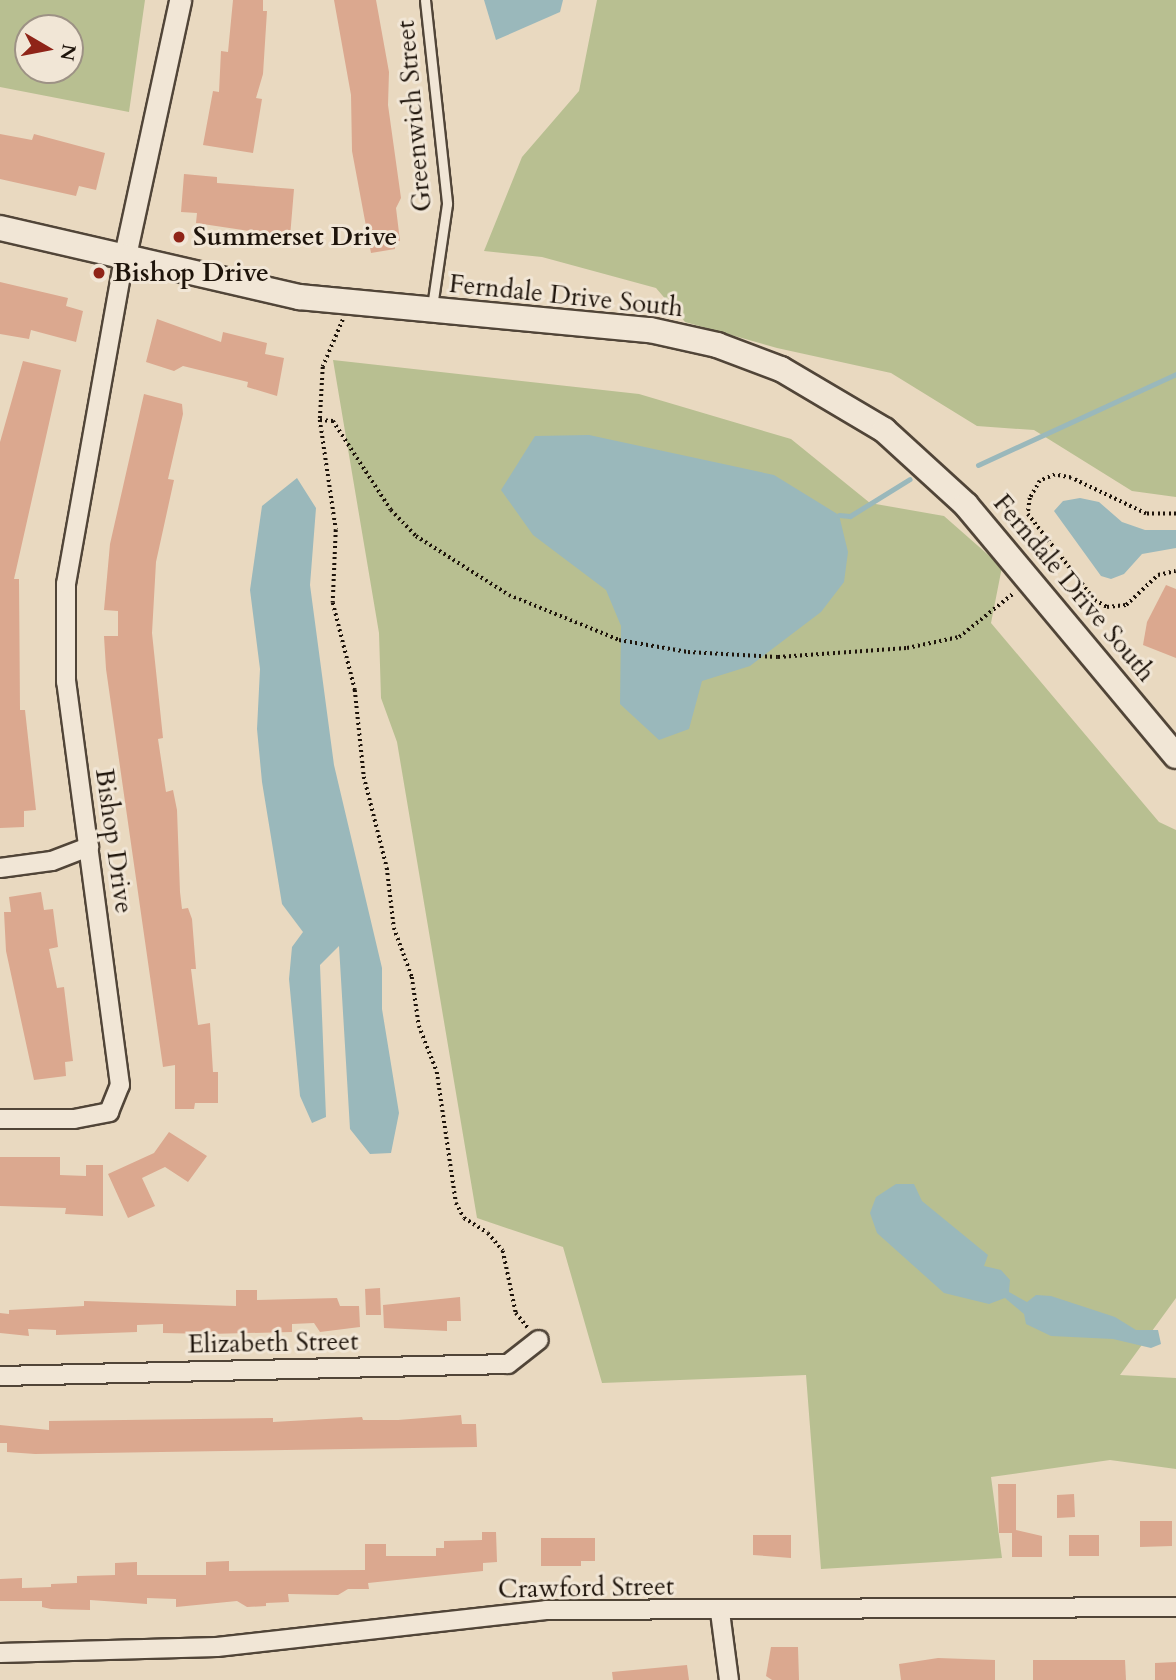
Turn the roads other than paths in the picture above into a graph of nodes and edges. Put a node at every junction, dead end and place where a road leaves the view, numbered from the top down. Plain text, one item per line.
1 (180, 0) edge
2 (425, 0) edge
3 (0, 228) edge
4 (124, 260) junction
5 (431, 312) junction
6 (1176, 756) edge
7 (89, 847) junction
8 (0, 868) edge
9 (0, 1119) edge
10 (539, 1340) road end
11 (0, 1376) edge
12 (1176, 1607) edge
13 (720, 1612) junction
14 (0, 1653) edge
15 (729, 1680) edge

1 - 4 street
2 - 5 lane, Greenwich Street
3 - 4 main road, Ferndale Drive South
4 - 5 main road, Ferndale Drive South
4 - 7 street, Bishop Drive
5 - 6 main road, Ferndale Drive South
7 - 8 street
7 - 9 street, Bishop Drive
10 - 11 street, Elizabeth Street
12 - 13 street, Crawford Street
13 - 14 street, Crawford Street
13 - 15 street

